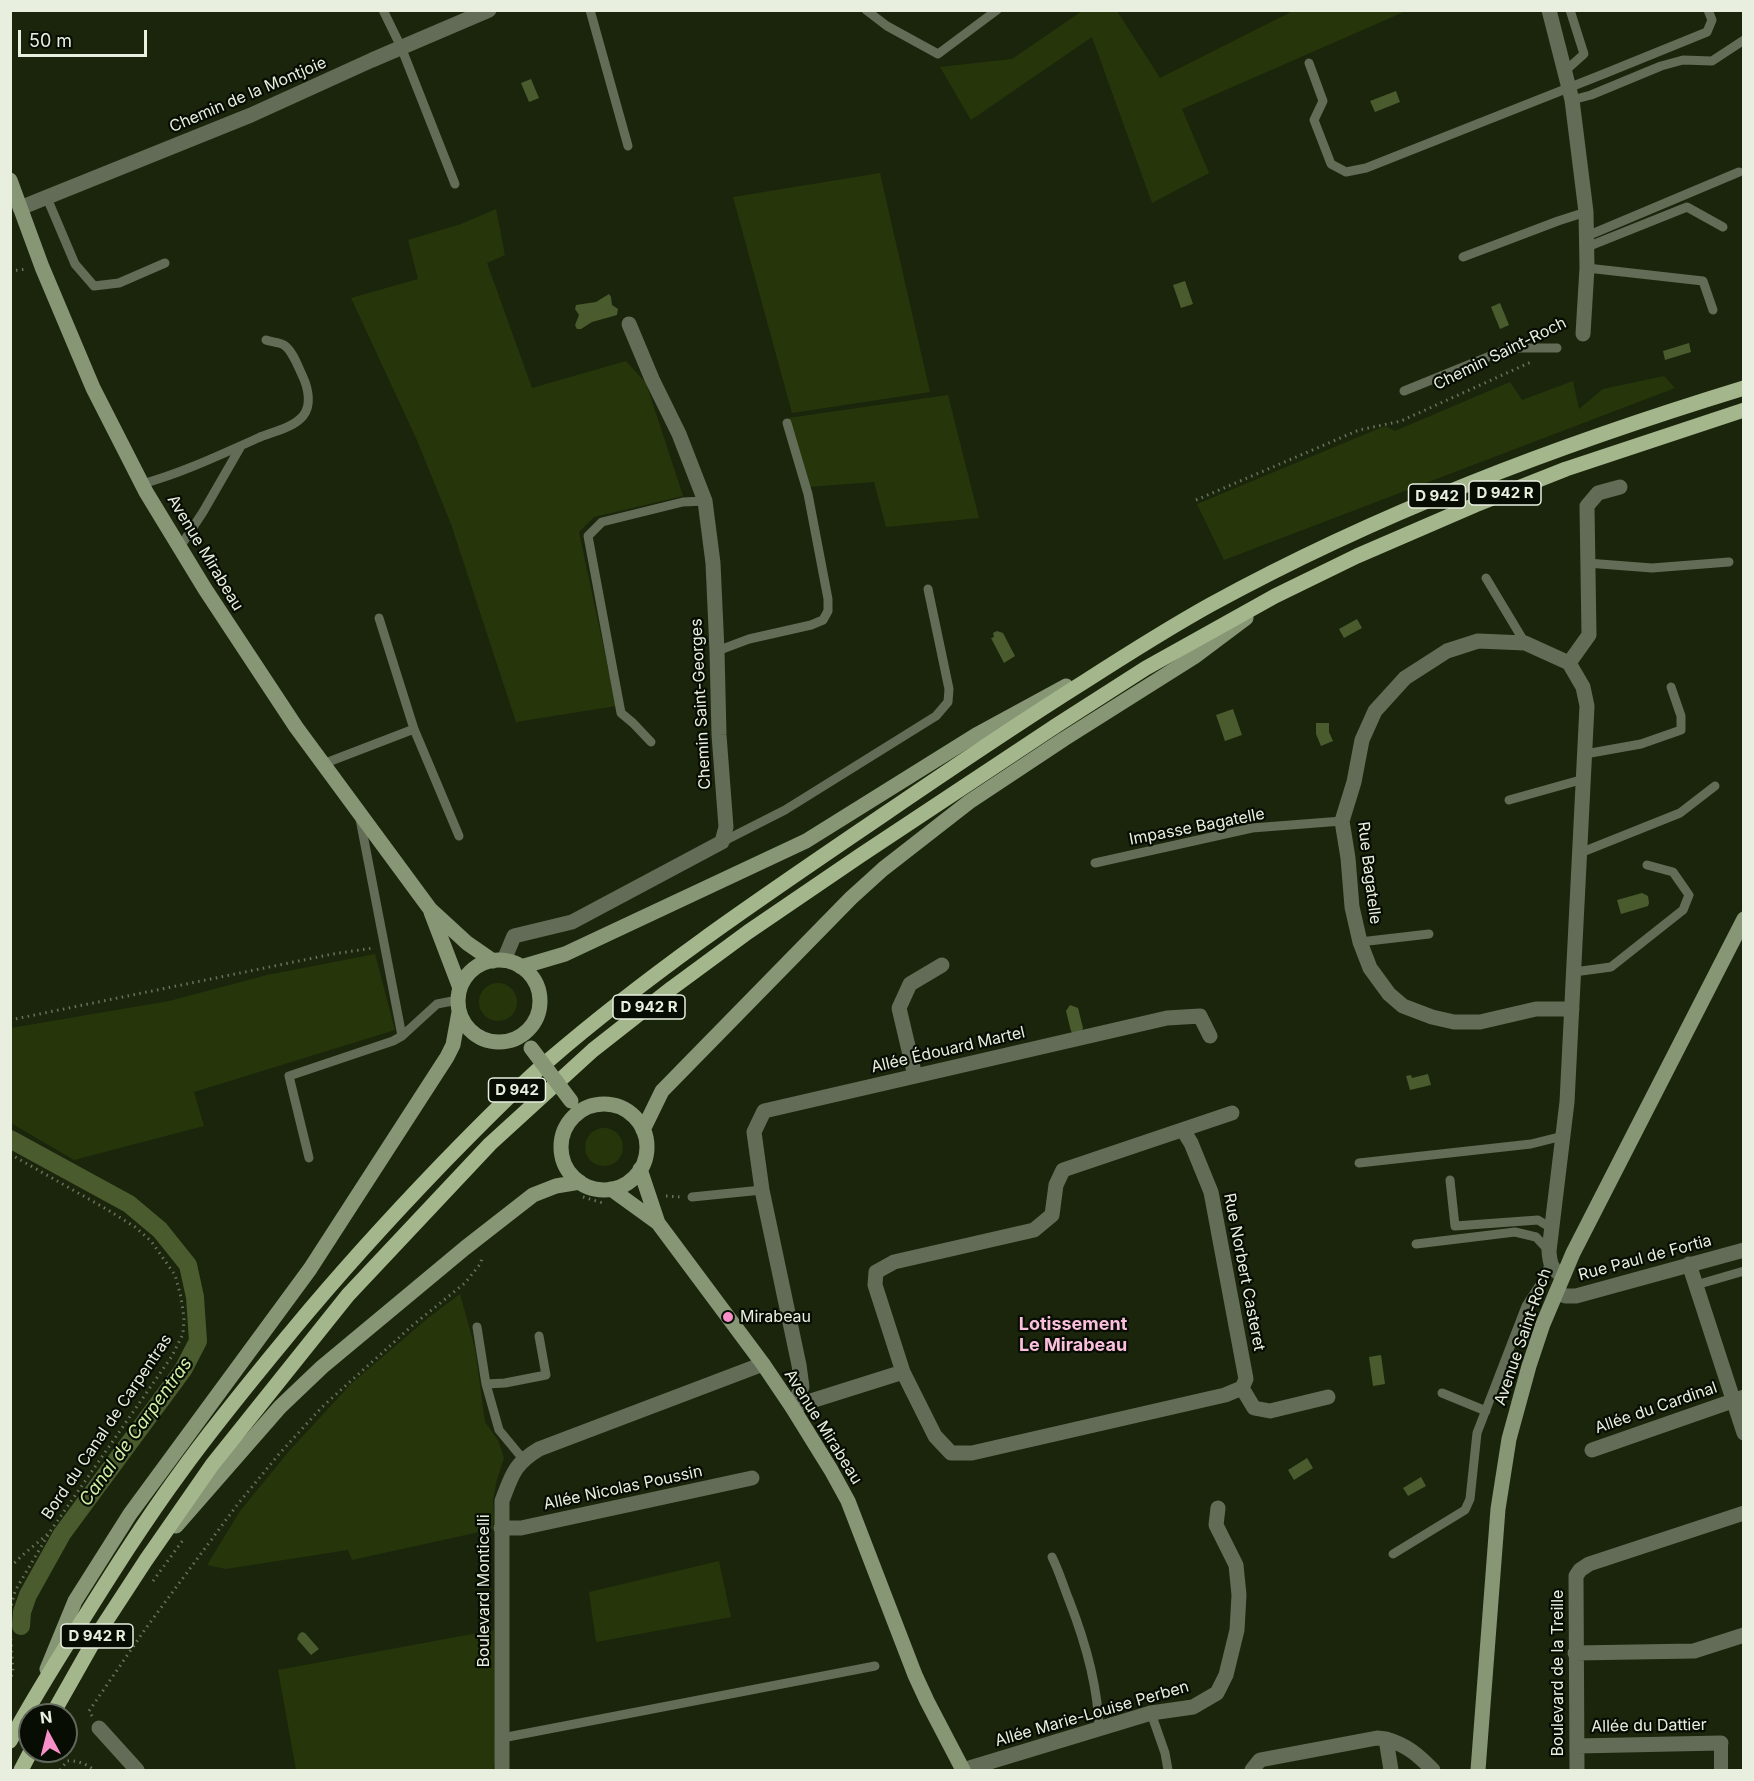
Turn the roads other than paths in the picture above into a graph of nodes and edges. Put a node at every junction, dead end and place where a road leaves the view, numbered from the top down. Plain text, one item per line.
1 (383, 10) edge
2 (489, 10) edge
3 (590, 10) edge
4 (866, 10) edge
5 (997, 10) edge
6 (1549, 10) edge
7 (1569, 10) edge
8 (1708, 10) edge
9 (1743, 40) edge
10 (401, 48) junction
11 (1309, 63) dead end
12 (1565, 71) junction
13 (1571, 94) junction
14 (628, 146) dead end
15 (1739, 172) dead end
16 (10, 180) edge
17 (455, 184) dead end
18 (47, 198) junction
19 (20, 208) junction
20 (1586, 212) junction
21 (1723, 227) dead end
22 (1587, 241) junction
23 (1463, 257) dead end
24 (165, 263) dead end
25 (1587, 268) junction
26 (1713, 309) dead end
27 (629, 324) dead end
28 (1582, 334) dead end
29 (266, 340) dead end
30 (1557, 348) dead end
31 (1743, 388) edge
32 (1404, 391) dead end
33 (1743, 410) edge
34 (787, 423) dead end
35 (241, 446) junction
36 (142, 484) junction
37 (1620, 487) dead end
38 (705, 501) junction
39 (180, 547) junction
40 (1729, 561) dead end
41 (1587, 563) junction
42 (1486, 578) dead end
43 (928, 589) dead end
44 (1275, 596) junction
45 (379, 618) dead end
46 (1147, 642) junction
47 (1525, 643) junction
48 (717, 651) junction
49 (1569, 663) junction
50 (1671, 687) dead end
51 (414, 729) junction
52 (651, 742) dead end
53 (1585, 754) junction
54 (323, 764) junction
55 (1584, 779) junction
56 (1715, 786) dead end
57 (1509, 800) dead end
58 (359, 813) junction
59 (1342, 821) junction
60 (459, 836) dead end
61 (722, 842) junction
62 (1580, 853) junction
63 (1095, 863) dead end
64 (1647, 865) dead end
65 (430, 909) junction
66 (1743, 919) edge
67 (1429, 934) dead end
68 (1360, 942) junction
69 (498, 960) junction
70 (942, 965) dead end
71 (521, 967) junction
72 (1574, 972) junction
73 (459, 1000) junction
74 (1572, 1009) junction
75 (521, 1035) junction
76 (402, 1036) junction
77 (1210, 1036) dead end
78 (915, 1076) junction
79 (575, 1106) junction
80 (1232, 1113) dead end
81 (644, 1130) junction
82 (1183, 1130) junction
83 (1563, 1136) junction
84 (309, 1158) dead end
85 (1359, 1162) dead end
86 (640, 1169) junction
87 (1450, 1180) dead end
88 (578, 1188) junction
89 (611, 1189) junction
90 (762, 1190) junction
91 (692, 1197) road end
92 (658, 1223) junction
93 (1551, 1228) junction
94 (1416, 1244) dead end
95 (1743, 1250) edge
96 (1549, 1257) junction
97 (1689, 1264) junction
98 (1743, 1271) edge
99 (1563, 1276) junction
100 (1696, 1285) junction
101 (1556, 1293) junction
102 (477, 1327) dead end
103 (539, 1336) dead end
104 (763, 1364) junction
105 (903, 1372) junction
106 (486, 1384) junction
107 (1242, 1388) junction
108 (1442, 1393) dead end
109 (1328, 1396) dead end
110 (1738, 1399) edge
111 (792, 1407) junction
112 (1486, 1411) junction
113 (1743, 1433) edge
114 (1592, 1450) dead end
115 (523, 1459) junction
116 (752, 1478) dead end
117 (1218, 1508) dead end
118 (1743, 1513) edge
119 (501, 1528) junction
120 (1393, 1554) dead end
121 (1052, 1557) dead end
122 (146, 1560) junction
123 (1743, 1635) edge
124 (1575, 1653) junction
125 (875, 1666) dead end
126 (36, 1694) junction
127 (58, 1703) edge
128 (1151, 1713) junction
129 (99, 1728) road end
130 (1099, 1729) junction
131 (502, 1738) junction
132 (1386, 1739) junction
133 (10, 1741) edge
134 (1721, 1743) joint
135 (1577, 1746) junction
136 (137, 1770) edge
137 (502, 1770) edge
138 (963, 1770) edge
139 (1168, 1770) edge
140 (1252, 1770) edge
141 (1391, 1770) edge
142 (1433, 1770) edge
143 (1478, 1770) edge
144 (1577, 1770) edge
145 (1721, 1770) edge

1 - 10 lane
2 - 10 street, Chemin de la Montjoie
3 - 14 lane
4 - 5 lane
6 - 12 street, Chemin Saint-Roch
7 - 12 lane
8 - 13 lane
9 - 13 lane
10 - 17 lane
10 - 18 street, Chemin de la Montjoie
11 - 13 lane
12 - 13 street, Chemin Saint-Roch
13 - 20 street, Chemin Saint-Roch
15 - 22 lane
16 - 19 main road, Avenue Mirabeau
18 - 19 street, Chemin de la Montjoie
18 - 24 lane
19 - 36 main road, Avenue Mirabeau
20 - 22 street, Chemin Saint-Roch
20 - 23 lane
21 - 22 lane
22 - 25 street, Chemin Saint-Roch
25 - 26 lane
25 - 28 street, Chemin Saint-Roch
27 - 38 street, Chemin Saint-Georges
29 - 35 lane
30 - 32 lane
31 - 46 main road, D 942
33 - 44 main road, D 942 R
34 - 48 lane
35 - 36 lane
35 - 39 lane
36 - 39 main road, Avenue Mirabeau
37 - 41 street
38 - 48 street, Chemin Saint-Georges
38 - 52 lane
39 - 54 main road, Avenue Mirabeau
40 - 41 lane
41 - 49 street
42 - 47 lane
43 - 61 lane
44 - 81 main road
44 - 122 main road, D 942 R
45 - 51 lane
46 - 71 main road
46 - 126 main road, D 942
47 - 49 street, Rue Bagatelle
47 - 59 street, Rue Bagatelle
48 - 61 street, Chemin Saint-Georges
49 - 53 street
50 - 53 lane
51 - 54 lane
51 - 60 lane
53 - 55 street
54 - 58 main road, Avenue Mirabeau
55 - 57 lane
55 - 62 street
56 - 62 lane
58 - 65 main road, Avenue Mirabeau
58 - 76 lane
59 - 63 lane, Impasse Bagatelle
59 - 68 street, Rue Bagatelle
61 - 69 street
62 - 72 street
64 - 72 lane
65 - 69 main road
65 - 73 main road
66 - 99 main road, Avenue Saint-Roch
67 - 68 lane
68 - 74 street, Rue Bagatelle
69 - 71 main road
69 - 73 main road
70 - 78 street
71 - 75 main road
72 - 74 street
73 - 75 main road
73 - 76 lane
73 - 126 main road
74 - 83 street
75 - 79 main road, bridge
76 - 84 lane
77 - 78 street, Allée Édouard Martel
78 - 90 street, Allée Édouard Martel
79 - 81 main road
79 - 88 main road
80 - 82 street
81 - 86 main road
82 - 105 street
82 - 107 street, Rue Norbert Casteret
83 - 85 lane
83 - 93 street
86 - 89 main road
86 - 92 main road
87 - 93 lane
88 - 89 main road
88 - 122 main road
89 - 92 main road
90 - 91 lane
90 - 111 street
92 - 104 main road, Avenue Mirabeau
93 - 96 street
94 - 96 lane
95 - 97 street, Rue Paul de Fortia
96 - 99 street
96 - 112 lane
97 - 100 street
97 - 101 street, Rue Paul de Fortia
98 - 100 lane
99 - 101 main road, Avenue Saint-Roch
100 - 110 street
101 - 143 main road, Avenue Saint-Roch
102 - 106 lane
103 - 106 lane
104 - 111 main road, Avenue Mirabeau
104 - 115 street
105 - 107 street
105 - 111 street
106 - 115 lane
107 - 109 street
108 - 112 lane
110 - 113 street
110 - 114 street, Allée du Cardinal
111 - 138 main road, Avenue Mirabeau
112 - 120 lane
115 - 119 street, Boulevard Monticelli
116 - 119 street, Allée Nicolas Poussin
117 - 128 street, Allée Marie-Louise Perben
118 - 124 street, Boulevard de la Treille
119 - 131 street, Boulevard Monticelli
121 - 130 lane
122 - 127 main road, D 942 R
123 - 124 street
124 - 135 street, Boulevard de la Treille
125 - 131 lane
126 - 133 main road, D 942
128 - 130 street, Allée Marie-Louise Perben
128 - 139 lane
129 - 136 street
130 - 138 street, Allée Marie-Louise Perben
131 - 137 street, Boulevard Monticelli
132 - 140 street
132 - 141 street
132 - 142 street
134 - 135 street, Allée du Dattier
134 - 145 street
135 - 144 street, Boulevard de la Treille

